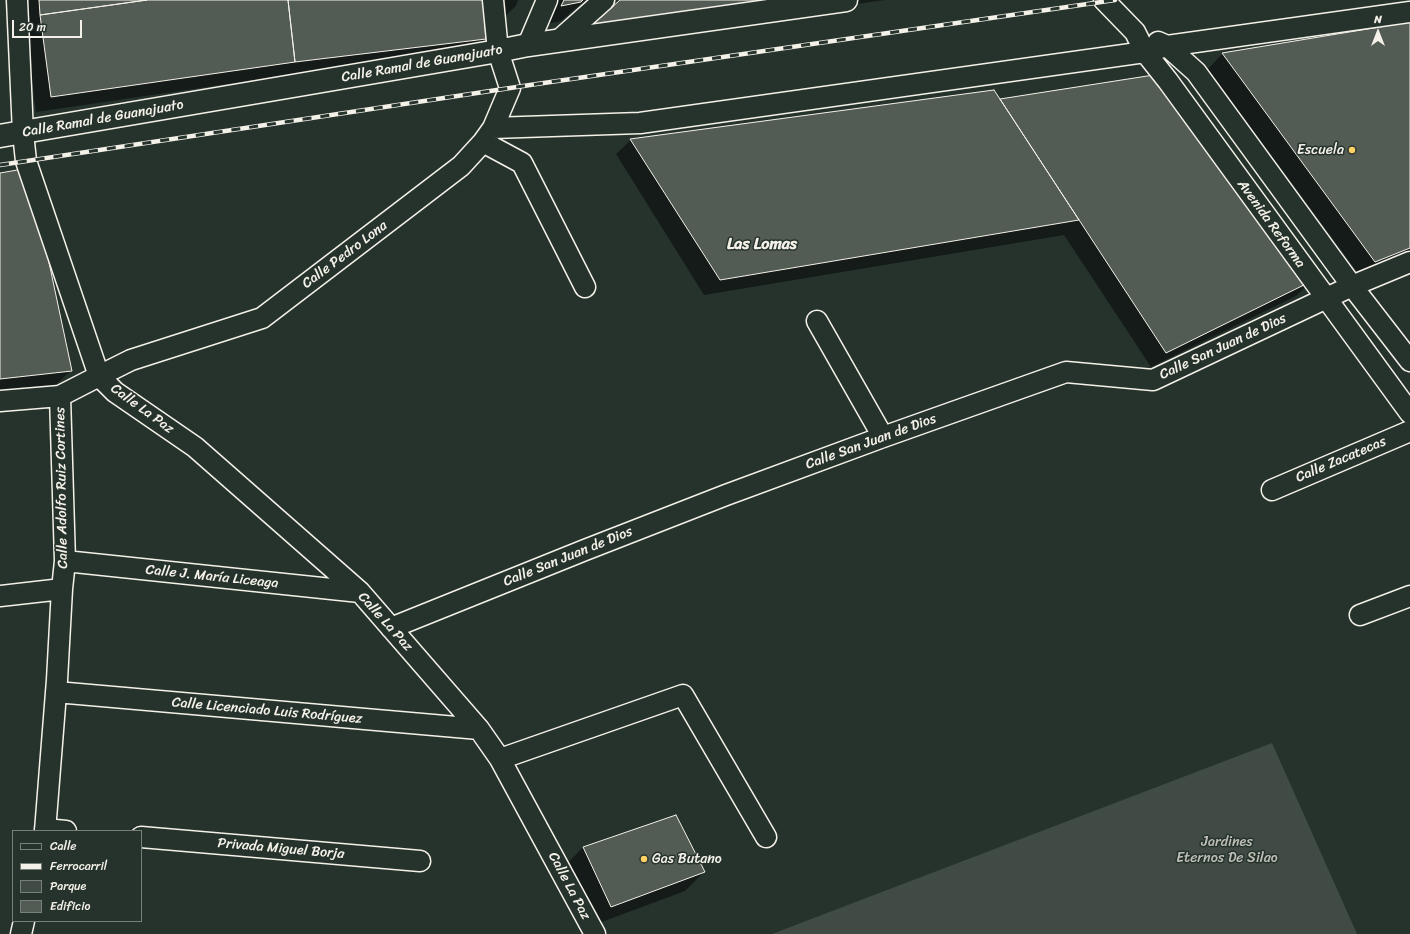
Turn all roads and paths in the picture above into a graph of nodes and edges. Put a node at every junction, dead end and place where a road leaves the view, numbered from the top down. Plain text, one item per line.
1 (17, 0) edge
2 (493, 0) edge
3 (547, 0) edge
4 (604, 0) edge
5 (846, 0) edge
6 (1104, 0) edge
7 (1410, 12) edge
8 (1135, 32) junction
9 (559, 40) junction
10 (528, 45) junction
11 (1167, 46) junction
12 (498, 51) junction
13 (1145, 52) junction
14 (23, 133) junction
15 (488, 135) junction
16 (0, 136) edge
17 (1410, 262) edge
18 (1352, 286) junction
19 (585, 287) dead end
20 (1326, 298) junction
21 (817, 321) dead end
22 (1410, 361) edge
23 (99, 376) junction
24 (60, 396) junction
25 (0, 401) edge
26 (1410, 414) edge
27 (1410, 431) edge
28 (883, 437) junction
29 (1272, 490) dead end
30 (65, 561) junction
31 (62, 589) junction
32 (360, 592) junction
33 (0, 596) edge
34 (1410, 596) edge
35 (1360, 615) dead end
36 (391, 628) junction
37 (56, 692) junction
38 (479, 729) junction
39 (500, 760) junction
40 (45, 830) edge
41 (766, 836) dead end
42 (142, 837) edge
43 (420, 861) dead end
44 (24, 922) edge
45 (21, 934) edge
46 (595, 934) edge

1 - 14 street
2 - 12 street, Calle Pedro Lona
3 - 10 street
4 - 9 street
5 - 9 street, Calle Ramal de Guanajuato
6 - 8 street, Avenida Reforma
7 - 11 street
8 - 11 street, Avenida Reforma
8 - 13 street, Avenida Reforma
9 - 10 street, Calle Ramal de Guanajuato
10 - 12 street, Calle Ramal de Guanajuato
11 - 13 street
11 - 18 street, Avenida Reforma
12 - 14 street, Calle Ramal de Guanajuato
12 - 15 street, Calle Pedro Lona
13 - 15 street
13 - 20 street, Avenida Reforma
14 - 16 street, Calle Ramal de Guanajuato
14 - 23 street
15 - 19 street
15 - 23 street, Calle Pedro Lona
17 - 18 street, Calle San Juan de Dios
18 - 20 street, Calle San Juan de Dios
18 - 22 street, Avenida Reforma
20 - 26 street, Avenida Reforma
20 - 28 street, Calle San Juan de Dios
21 - 28 street
23 - 24 street, Calle Adolfo Ruiz Cortines
23 - 32 street, Calle La Paz
24 - 25 street
24 - 30 street, Calle Adolfo Ruiz Cortines
27 - 29 street, Calle Zacatecas
28 - 36 street, Calle San Juan de Dios
30 - 31 street, Calle Adolfo Ruiz Cortines
30 - 32 street, Calle J. María Liceaga
31 - 33 street
31 - 37 street, Calle Adolfo Ruiz Cortines
32 - 36 street, Calle La Paz
34 - 35 street
36 - 38 street, Calle La Paz
37 - 38 street, Calle Licenciado Luis Rodríguez
37 - 40 street, Calle Adolfo Ruiz Cortines
38 - 39 street, Calle La Paz
39 - 41 street
39 - 46 street, Calle La Paz
42 - 43 street, Privada Miguel Borja
44 - 45 street

